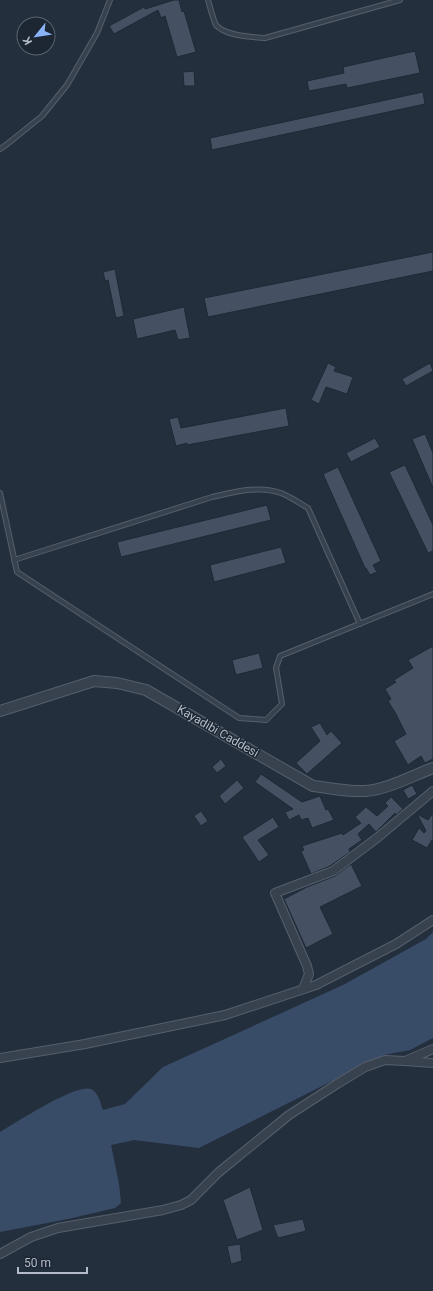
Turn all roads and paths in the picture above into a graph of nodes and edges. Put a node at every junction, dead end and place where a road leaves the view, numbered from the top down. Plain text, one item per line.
1 (110, 0) edge
2 (208, 0) edge
3 (400, 0) edge
4 (0, 149) edge
5 (0, 493) edge
6 (14, 560) junction
7 (433, 594) edge
8 (360, 624) junction
9 (0, 711) edge
10 (433, 768) edge
11 (433, 791) edge
12 (433, 920) edge
13 (303, 989) junction
14 (433, 1049) edge
15 (0, 1058) edge
16 (405, 1061) junction
17 (433, 1063) edge
18 (0, 1254) edge

1 - 4 lane
2 - 3 lane
5 - 6 lane
6 - 8 lane
6 - 8 lane
7 - 8 lane
9 - 10 street, Kayadibi Caddesi
11 - 13 street
12 - 13 street
13 - 15 street
14 - 16 street
16 - 17 street
16 - 18 street

